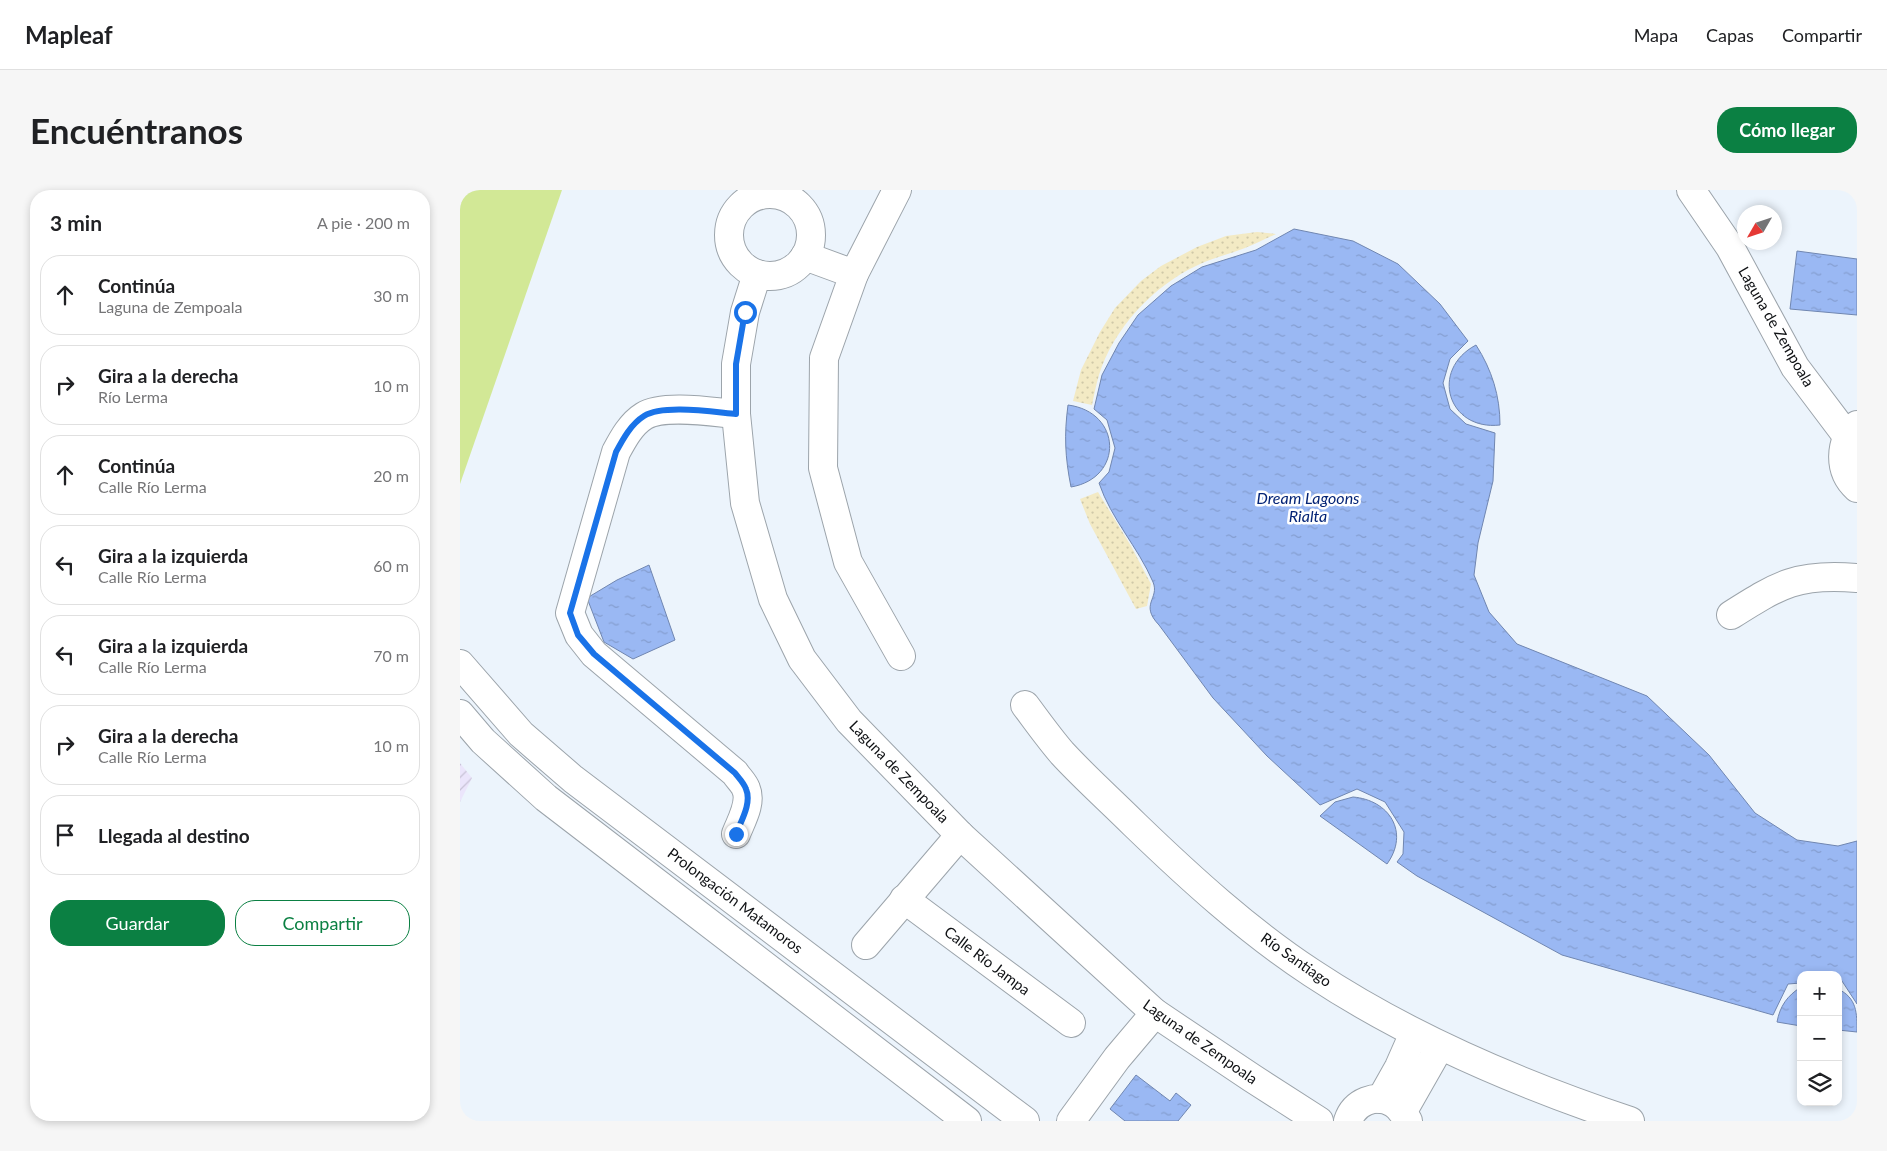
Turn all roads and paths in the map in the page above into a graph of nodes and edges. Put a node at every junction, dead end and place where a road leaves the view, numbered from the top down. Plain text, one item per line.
1 (897, 190) edge
2 (1690, 190) edge
3 (780, 192) edge
4 (805, 256) junction
5 (757, 274) junction
6 (854, 274) junction
7 (736, 414) junction
8 (1852, 431) edge
9 (1857, 488) edge
10 (1857, 578) edge
11 (1731, 615) dead end
12 (901, 656) dead end
13 (460, 664) edge
14 (1025, 705) dead end
15 (460, 714) edge
16 (736, 834) dead end
17 (960, 835) junction
18 (904, 898) junction
19 (866, 945) dead end
20 (1154, 1013) junction
21 (1071, 1023) dead end
22 (1414, 1033) junction
23 (1440, 1046) junction
24 (1397, 1110) edge
25 (967, 1121) edge
26 (1025, 1121) edge
27 (1071, 1121) edge
28 (1320, 1121) edge
29 (1348, 1121) edge
30 (1630, 1121) edge

1 - 6 street
2 - 8 street, Laguna de Zempoala
3 - 4 street
3 - 5 street
4 - 5 street
4 - 6 street
5 - 7 street, Laguna de Zempoala
6 - 12 street
7 - 16 street
7 - 17 street, Laguna de Zempoala
8 - 9 street
10 - 11 street
13 - 26 street, Prolongación Matamoros
14 - 22 street, Río Santiago
15 - 25 street
17 - 18 street
17 - 20 street, Laguna de Zempoala
18 - 19 street
18 - 21 street, Calle Río Jampa
20 - 27 street
20 - 28 street, Laguna de Zempoala
22 - 23 street, Río Santiago
22 - 24 street
23 - 24 street
23 - 30 street, Río Santiago
24 - 29 street

